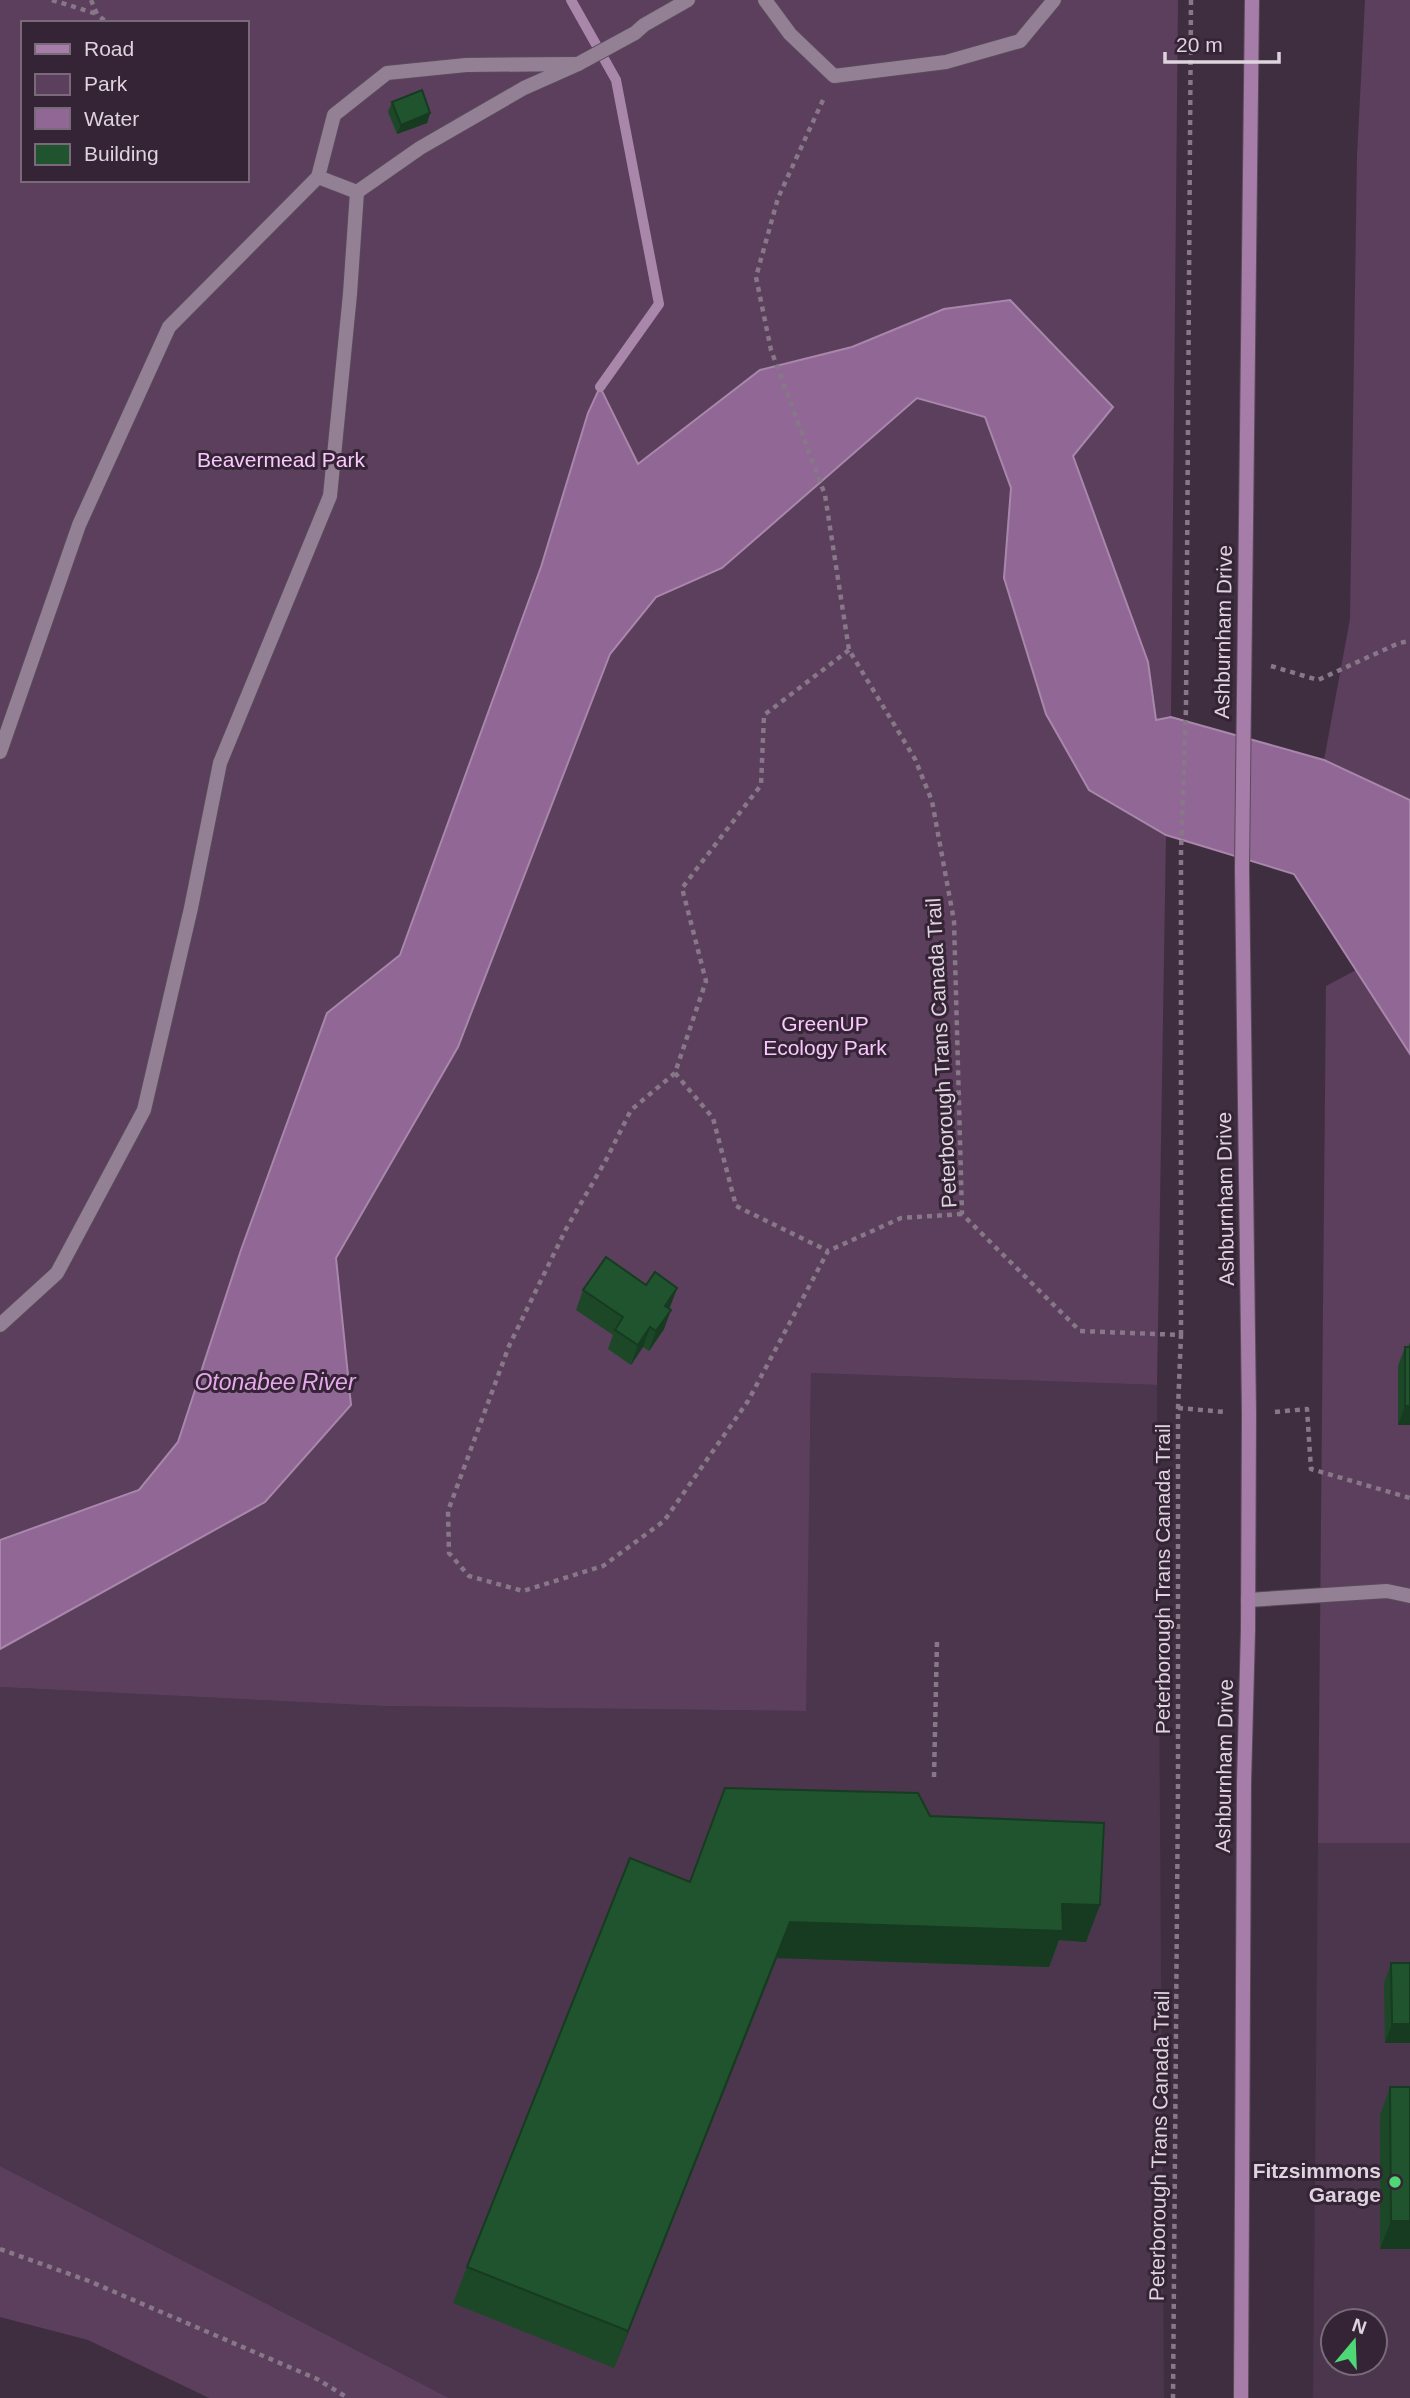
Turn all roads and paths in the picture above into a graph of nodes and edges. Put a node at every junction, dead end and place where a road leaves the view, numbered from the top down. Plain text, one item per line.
1 (52, 0) edge
2 (91, 0) edge
3 (688, 0) edge
4 (765, 0) edge
5 (1054, 0) edge
6 (1191, 0) edge
7 (1252, 0) edge
8 (97, 14) junction
9 (105, 21) edge
10 (578, 64) junction
11 (834, 76) junction
12 (318, 177) junction
13 (357, 192) junction
14 (1410, 641) edge
15 (849, 650) junction
16 (1244, 658) junction
17 (0, 752) edge
18 (675, 1073) junction
19 (962, 1214) junction
20 (828, 1251) junction
21 (0, 1325) edge
22 (1181, 1335) junction
23 (1307, 1409) dead end
24 (1410, 1498) edge
25 (1410, 1596) edge
26 (1248, 1600) junction
27 (937, 1641) dead end
28 (934, 1777) dead end
29 (0, 2249) edge
30 (348, 2398) edge
31 (1173, 2398) edge
32 (1241, 2398) edge

1 - 8 path
2 - 8 path
3 - 10 lane
4 - 11 lane
5 - 11 lane
6 - 22 path
7 - 16 main road, Ashburnham Drive
8 - 9 path
10 - 12 lane
10 - 13 lane
11 - 15 path, Peterborough Trans Canada Trail
12 - 13 lane
12 - 17 lane
13 - 21 lane
14 - 16 path
15 - 18 path
15 - 19 path, Peterborough Trans Canada Trail
16 - 26 main road, Ashburnham Drive
18 - 20 path
18 - 20 path
19 - 20 path
19 - 22 path, Peterborough Trans Canada Trail
22 - 31 path, Peterborough Trans Canada Trail
23 - 24 path
25 - 26 lane
26 - 32 main road, Ashburnham Drive
27 - 28 path
29 - 30 path

